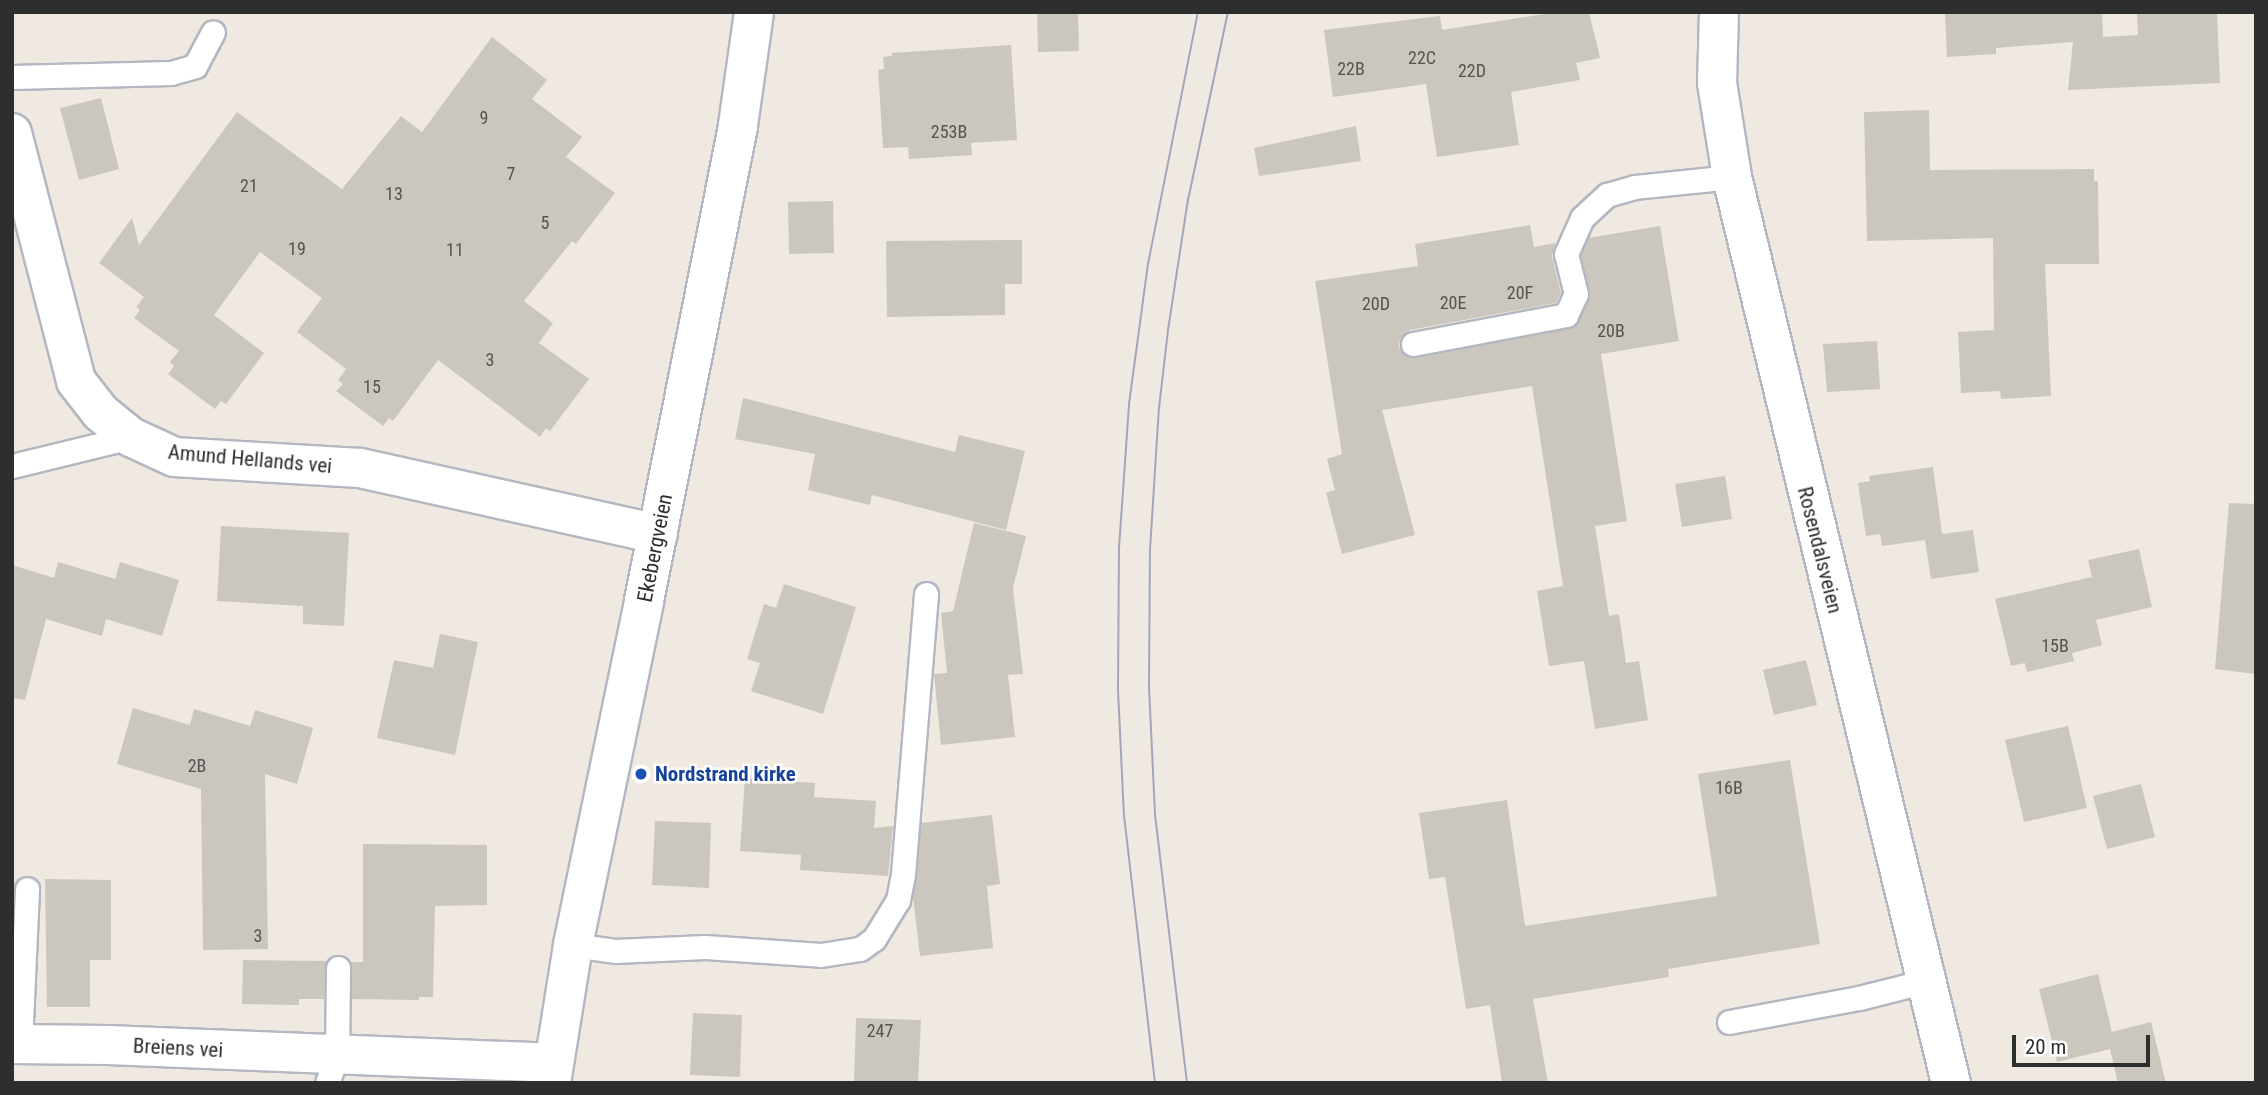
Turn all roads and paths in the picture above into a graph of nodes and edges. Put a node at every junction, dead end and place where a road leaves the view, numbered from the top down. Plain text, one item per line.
1 (754, 12) edge
2 (1719, 12) edge
3 (213, 33) dead end
4 (12, 77) edge
5 (12, 133) edge
6 (1732, 177) junction
7 (1413, 344) dead end
8 (131, 437) junction
9 (12, 466) edge
10 (658, 534) junction
11 (926, 594) dead end
12 (27, 890) dead end
13 (573, 945) junction
14 (338, 968) dead end
15 (1926, 981) junction
16 (1729, 1022) dead end
17 (16, 1044) edge
18 (332, 1069) edge
19 (552, 1073) edge
20 (1951, 1083) edge

1 - 10 street, Ekebergveien
2 - 6 street, Rosendalsveien
3 - 4 lane
5 - 8 street, Amund Hellands vei
6 - 7 lane
6 - 15 street, Rosendalsveien
8 - 9 lane
8 - 10 street, Amund Hellands vei
10 - 13 street, Ekebergveien
11 - 13 lane
12 - 17 lane, Breiens vei
13 - 19 street, Ekebergveien
14 - 18 lane
15 - 16 lane
15 - 20 street, Rosendalsveien
17 - 18 street, Breiens vei
18 - 19 street, Breiens vei

